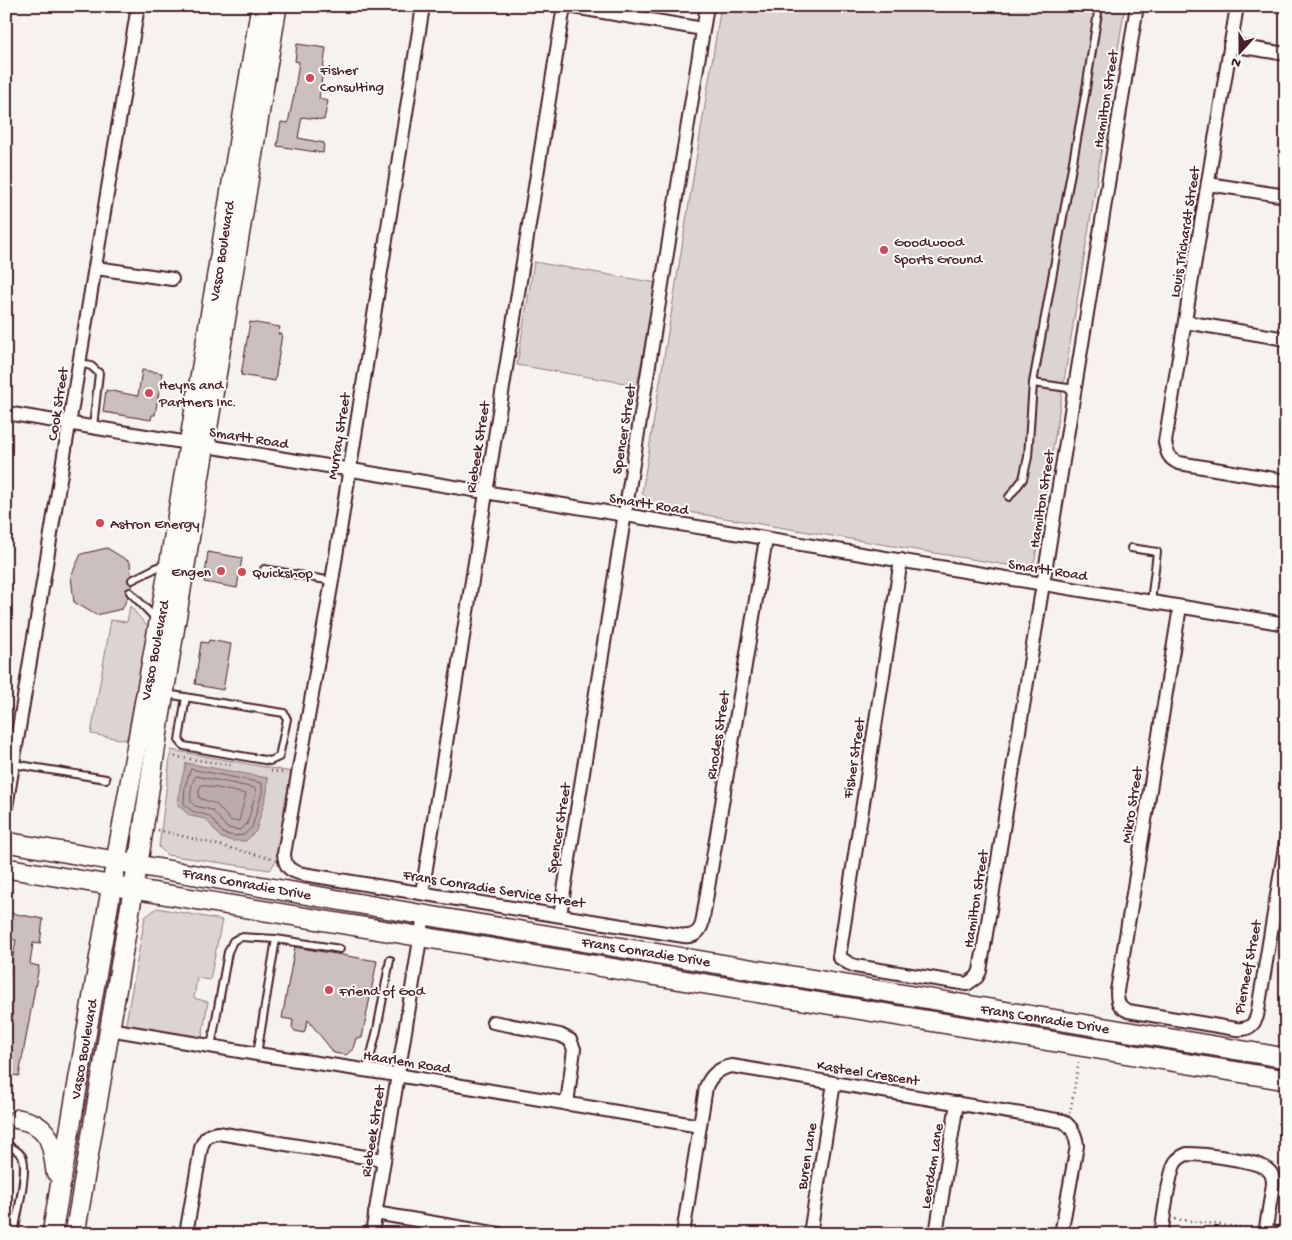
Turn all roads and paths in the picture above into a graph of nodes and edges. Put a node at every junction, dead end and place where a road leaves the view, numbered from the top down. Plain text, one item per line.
1 (138, 6) edge
2 (261, 6) edge
3 (277, 6) edge
4 (424, 6) edge
5 (566, 6) edge
6 (707, 6) edge
7 (1099, 6) edge
8 (1137, 6) edge
9 (1237, 6) edge
10 (703, 29) junction
11 (1230, 45) junction
12 (1286, 54) edge
13 (1208, 184) junction
14 (1286, 196) edge
15 (96, 268) junction
16 (172, 279) dead end
17 (1185, 322) junction
18 (1286, 339) edge
19 (80, 363) junction
20 (1033, 384) junction
21 (1075, 389) junction
22 (6, 413) edge
23 (70, 423) junction
24 (93, 427) junction
25 (197, 445) junction
26 (348, 469) junction
27 (1286, 481) edge
28 (486, 493) junction
29 (1009, 497) dead end
30 (626, 515) junction
31 (766, 539) junction
32 (1131, 548) dead end
33 (902, 560) junction
34 (170, 561) junction
35 (264, 569) dead end
36 (132, 580) dead end
37 (332, 581) junction
38 (1043, 584) junction
39 (130, 592) dead end
40 (1151, 602) junction
41 (1180, 607) junction
42 (159, 622) junction
43 (1286, 624) edge
44 (164, 694) junction
45 (186, 697) junction
46 (14, 764) junction
47 (106, 779) dead end
48 (6, 807) edge
49 (158, 830) dead end
50 (1286, 841) edge
51 (6, 842) edge
52 (116, 861) junction
53 (137, 865) junction
54 (286, 865) junction
55 (6, 868) edge
56 (112, 885) junction
57 (132, 888) junction
58 (422, 893) junction
59 (424, 915) junction
60 (560, 915) junction
61 (696, 934) joint
62 (421, 936) junction
63 (276, 939) junction
64 (340, 949) dead end
65 (390, 960) dead end
66 (842, 960) joint
67 (1120, 1007) joint
68 (493, 1022) dead end
69 (109, 1029) junction
70 (210, 1047) junction
71 (257, 1054) junction
72 (1080, 1058) dead end
73 (1286, 1058) edge
74 (367, 1071) junction
75 (397, 1075) junction
76 (1286, 1080) edge
77 (834, 1083) junction
78 (958, 1103) junction
79 (568, 1104) junction
80 (15, 1118) dead end
81 (1067, 1124) junction
82 (700, 1126) junction
83 (6, 1145) edge
84 (384, 1160) junction
85 (58, 1191) junction
86 (376, 1213) junction
87 (1164, 1217) junction
88 (1265, 1232) edge
89 (14, 1234) edge
90 (52, 1234) edge
91 (75, 1234) edge
92 (186, 1234) edge
93 (372, 1234) edge
94 (499, 1234) edge
95 (683, 1234) edge
96 (810, 1234) edge
97 (936, 1234) edge
98 (1061, 1234) edge
99 (1161, 1234) edge
100 (1283, 1234) edge

1 - 15 street, Cook Street
2 - 25 main road, Vasco Boulevard
3 - 25 main road, Vasco Boulevard
4 - 26 street, Murray Street
5 - 10 street
5 - 28 street, Riebeek Street
6 - 10 street, Spencer Street
7 - 20 lane
8 - 21 street, Hamilton Street
9 - 11 street, Louis Trichardt Street
10 - 30 street, Spencer Street
11 - 12 street
11 - 13 street, Louis Trichardt Street
13 - 14 street
13 - 17 street, Louis Trichardt Street
15 - 16 street
15 - 19 street, Cook Street
17 - 18 street
17 - 27 street, Louis Trichardt Street
19 - 23 street, Cook Street
19 - 24 lane
20 - 21 lane
20 - 29 lane
21 - 38 street, Hamilton Street
22 - 23 street, Smartt Road
23 - 24 street, Smartt Road
23 - 46 street, Cook Street
24 - 25 street, Smartt Road
25 - 26 street, Smartt Road
25 - 34 main road, Vasco Boulevard
25 - 44 main road, Vasco Boulevard
26 - 28 street, Smartt Road
26 - 37 street, Murray Street
28 - 30 street, Smartt Road
28 - 58 street, Riebeek Street
30 - 31 street, Smartt Road
30 - 60 street, Spencer Street
31 - 33 street, Smartt Road
31 - 61 street, Rhodes Street
32 - 40 lane
33 - 38 street, Smartt Road
33 - 66 street, Fisher Street
34 - 36 lane
34 - 42 main road, Vasco Boulevard
35 - 37 lane
37 - 54 street, Murray Street
38 - 40 street, Smartt Road
38 - 66 street, Hamilton Street
39 - 42 lane
40 - 41 street, Smartt Road
41 - 43 street, Smartt Road
41 - 67 street, Mikro Street
42 - 52 main road, Vasco Boulevard
44 - 45 lane
44 - 53 main road, Vasco Boulevard
45 - 45 lane
46 - 47 lane
46 - 48 street, Cook Street
49 - 54 path
50 - 67 street, Pierneef Street
51 - 52 main road, Frans Conradie Drive
52 - 53 main road, Frans Conradie Drive
52 - 56 main road, Vasco Boulevard
53 - 57 main road, Vasco Boulevard
53 - 59 main road, Frans Conradie Drive
54 - 58 street, Frans Conradie Service Street
55 - 56 main road, Frans Conradie Drive
56 - 57 main road, Frans Conradie Drive
56 - 85 main road, Vasco Boulevard
57 - 62 main road, Frans Conradie Drive
57 - 69 main road, Vasco Boulevard
58 - 60 street, Frans Conradie Service Street
59 - 62 street, Riebeek Street
59 - 73 main road, Frans Conradie Drive
60 - 61 street, Frans Conradie Service Street
62 - 75 street, Riebeek Street
62 - 76 main road, Frans Conradie Drive
63 - 64 lane
63 - 70 lane
63 - 71 lane
65 - 74 lane
68 - 79 street
69 - 70 street, Haarlem Road
69 - 91 main road, Vasco Boulevard
70 - 71 street, Haarlem Road
71 - 74 street, Haarlem Road
72 - 81 path
74 - 75 street, Haarlem Road
75 - 79 street, Haarlem Road
75 - 84 street, Riebeek Street
77 - 78 street, Kasteel Crescent
77 - 82 street, Kasteel Crescent
77 - 96 street, Buren Lane
78 - 81 street, Kasteel Crescent
78 - 97 street, Leerdam Lane
79 - 82 street, Haarlem Road
80 - 85 main road
81 - 98 street
82 - 95 street, Kasteel Crescent
83 - 89 lane
84 - 86 street, Riebeek Street
84 - 92 street
85 - 90 main road, Vasco Boulevard
86 - 93 street, Riebeek Street
86 - 94 street
87 - 88 path
87 - 88 street
87 - 99 street
88 - 100 street

